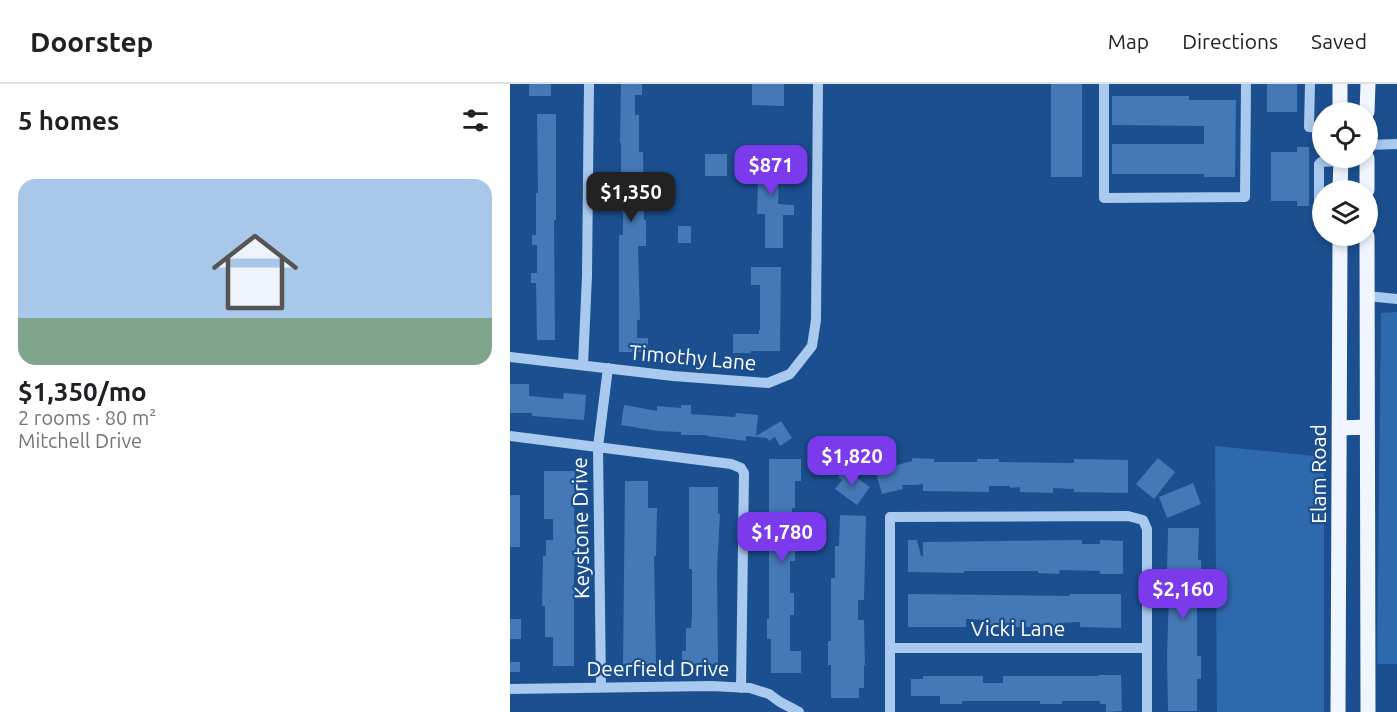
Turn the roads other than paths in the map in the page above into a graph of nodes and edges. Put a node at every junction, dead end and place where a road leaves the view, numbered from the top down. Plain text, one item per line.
1 (589, 84) edge
2 (818, 84) edge
3 (1104, 84) edge
4 (1246, 84) edge
5 (1310, 84) edge
6 (1340, 84) edge
7 (1368, 84) edge
8 (1340, 102) edge
9 (1367, 102) edge
10 (1312, 127) edge
11 (1397, 144) edge
12 (1378, 145) edge
13 (1340, 246) edge
14 (1367, 246) edge
15 (1367, 296) junction
16 (1397, 299) edge
17 (510, 357) edge
18 (583, 365) junction
19 (608, 368) junction
20 (1368, 427) junction
21 (1339, 428) junction
22 (510, 436) edge
23 (598, 447) junction
24 (890, 648) junction
25 (1147, 648) junction
26 (601, 687) junction
27 (510, 688) edge
28 (741, 688) junction
29 (799, 712) edge
30 (890, 712) edge
31 (1147, 712) edge
32 (1338, 712) edge
33 (1368, 712) edge

1 - 18 street
2 - 19 street, Timothy Lane
3 - 4 street
5 - 10 street
6 - 8 main road
7 - 9 main road
11 - 12 street
13 - 21 main road, Elam Road
14 - 15 main road
15 - 16 street
15 - 20 main road
17 - 18 street, Timothy Lane
18 - 19 street, Timothy Lane
19 - 23 street, Keystone Drive
20 - 21 main road
20 - 33 main road
21 - 32 main road, Elam Road
22 - 23 street
23 - 26 street, Keystone Drive
23 - 28 street
24 - 25 street, Vicki Lane
24 - 25 street
24 - 30 street
25 - 31 street
26 - 27 street, Deerfield Drive
26 - 28 street, Deerfield Drive
28 - 29 street, Deerfield Drive

